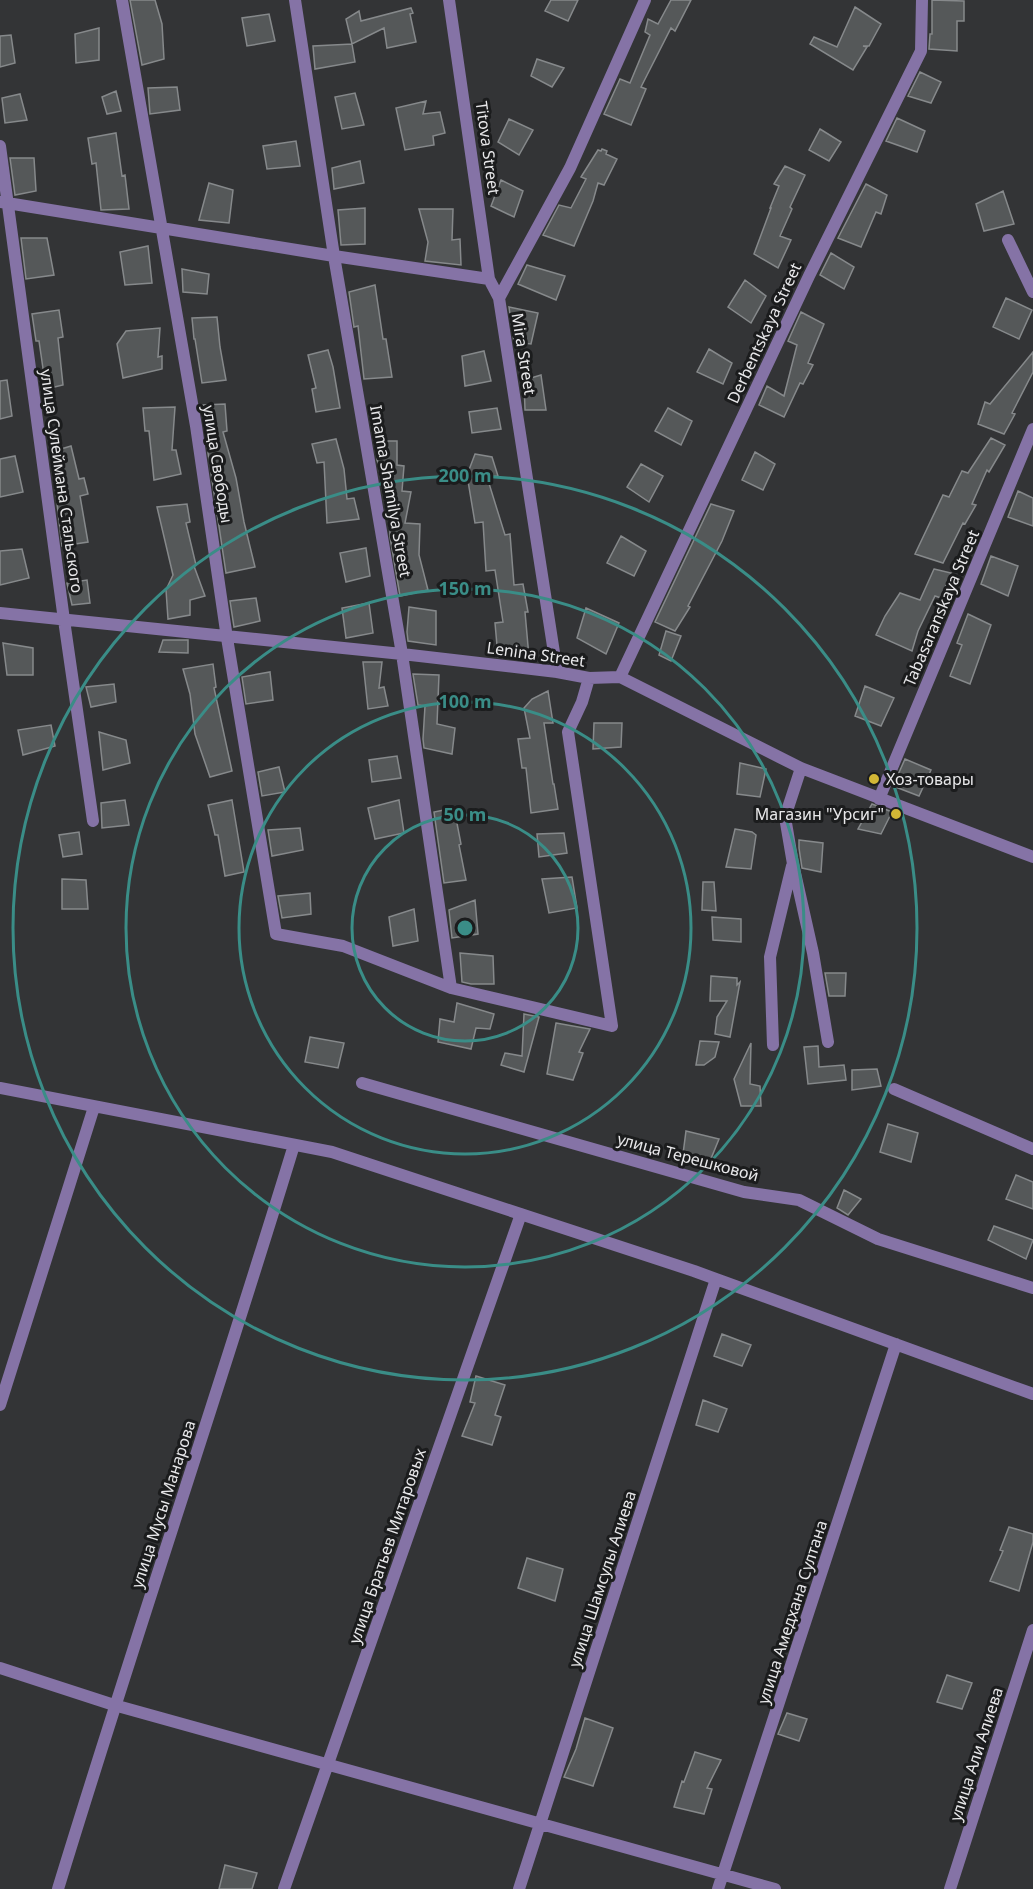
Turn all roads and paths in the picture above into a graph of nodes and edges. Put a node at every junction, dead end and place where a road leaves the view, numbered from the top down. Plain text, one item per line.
1 (122, 0) edge
2 (294, 0) edge
3 (449, 0) edge
4 (645, 0) edge
5 (922, 0) edge
6 (0, 146) edge
7 (4, 202) edge
8 (162, 228) junction
9 (1008, 240) dead end
10 (334, 256) junction
11 (489, 279) junction
12 (1033, 292) edge
13 (499, 298) junction
14 (1033, 429) edge
15 (0, 613) edge
16 (64, 620) junction
17 (227, 638) junction
18 (402, 654) junction
19 (557, 672) junction
20 (621, 677) junction
21 (589, 678) junction
22 (801, 768) junction
23 (879, 799) junction
24 (93, 820) dead end
25 (1033, 857) edge
26 (793, 864) junction
27 (451, 988) junction
28 (828, 1042) dead end
29 (773, 1045) dead end
30 (362, 1083) dead end
31 (0, 1089) edge
32 (894, 1089) dead end
33 (94, 1107) junction
34 (294, 1145) junction
35 (1033, 1149) edge
36 (521, 1214) junction
37 (716, 1279) junction
38 (1033, 1288) edge
39 (896, 1344) junction
40 (1033, 1394) edge
41 (0, 1405) edge
42 (1033, 1630) edge
43 (0, 1668) edge
44 (114, 1705) junction
45 (328, 1765) junction
46 (540, 1824) junction
47 (723, 1875) junction
48 (58, 1889) edge
49 (284, 1889) edge
50 (519, 1889) edge
51 (718, 1889) edge
52 (775, 1889) edge
53 (950, 1889) edge

1 - 8 street, улица Свободы
2 - 10 street, Imama Shamilya Street
3 - 11 street, Titova Street
4 - 13 street, Mira Street
5 - 20 street, Derbentskaya Street
6 - 7 street, улица Сулеймана Стальского
7 - 8 street
7 - 16 street, улица Сулеймана Стальского
8 - 10 street
8 - 17 street, улица Свободы
9 - 12 street
10 - 11 street
10 - 18 street, Imama Shamilya Street
11 - 13 street, Titova Street
13 - 19 street, Mira Street
14 - 23 street, Tabasaranskaya Street
15 - 16 street, Lenina Street
16 - 17 street, Lenina Street
16 - 24 street, улица Сулеймана Стальского
17 - 18 street, Lenina Street
17 - 27 street, улица Свободы
18 - 19 street, Lenina Street
18 - 27 street, Imama Shamilya Street
19 - 21 street, Lenina Street
20 - 21 street, Lenina Street
20 - 22 street, Lenina Street
21 - 27 street
22 - 23 street, Lenina Street
22 - 26 street
23 - 25 street, Lenina Street
26 - 28 street
26 - 29 street
30 - 38 street, улица Терешковой
31 - 33 street
32 - 35 street
33 - 34 street
33 - 41 street
34 - 36 street
34 - 44 street, улица Мусы Манарова
36 - 37 street
36 - 45 street, улица Братьев Митаровых
37 - 39 street
37 - 46 street, улица Шамсулы Алиева
39 - 40 street
39 - 47 street, улица Амедхана Султана
42 - 53 street, улица Али Алиева
43 - 44 street
44 - 45 street
44 - 48 street, улица Мусы Манарова
45 - 46 street
45 - 49 street, улица Братьев Митаровых
46 - 47 street
46 - 50 street, улица Шамсулы Алиева
47 - 51 street, улица Амедхана Султана
47 - 52 street

